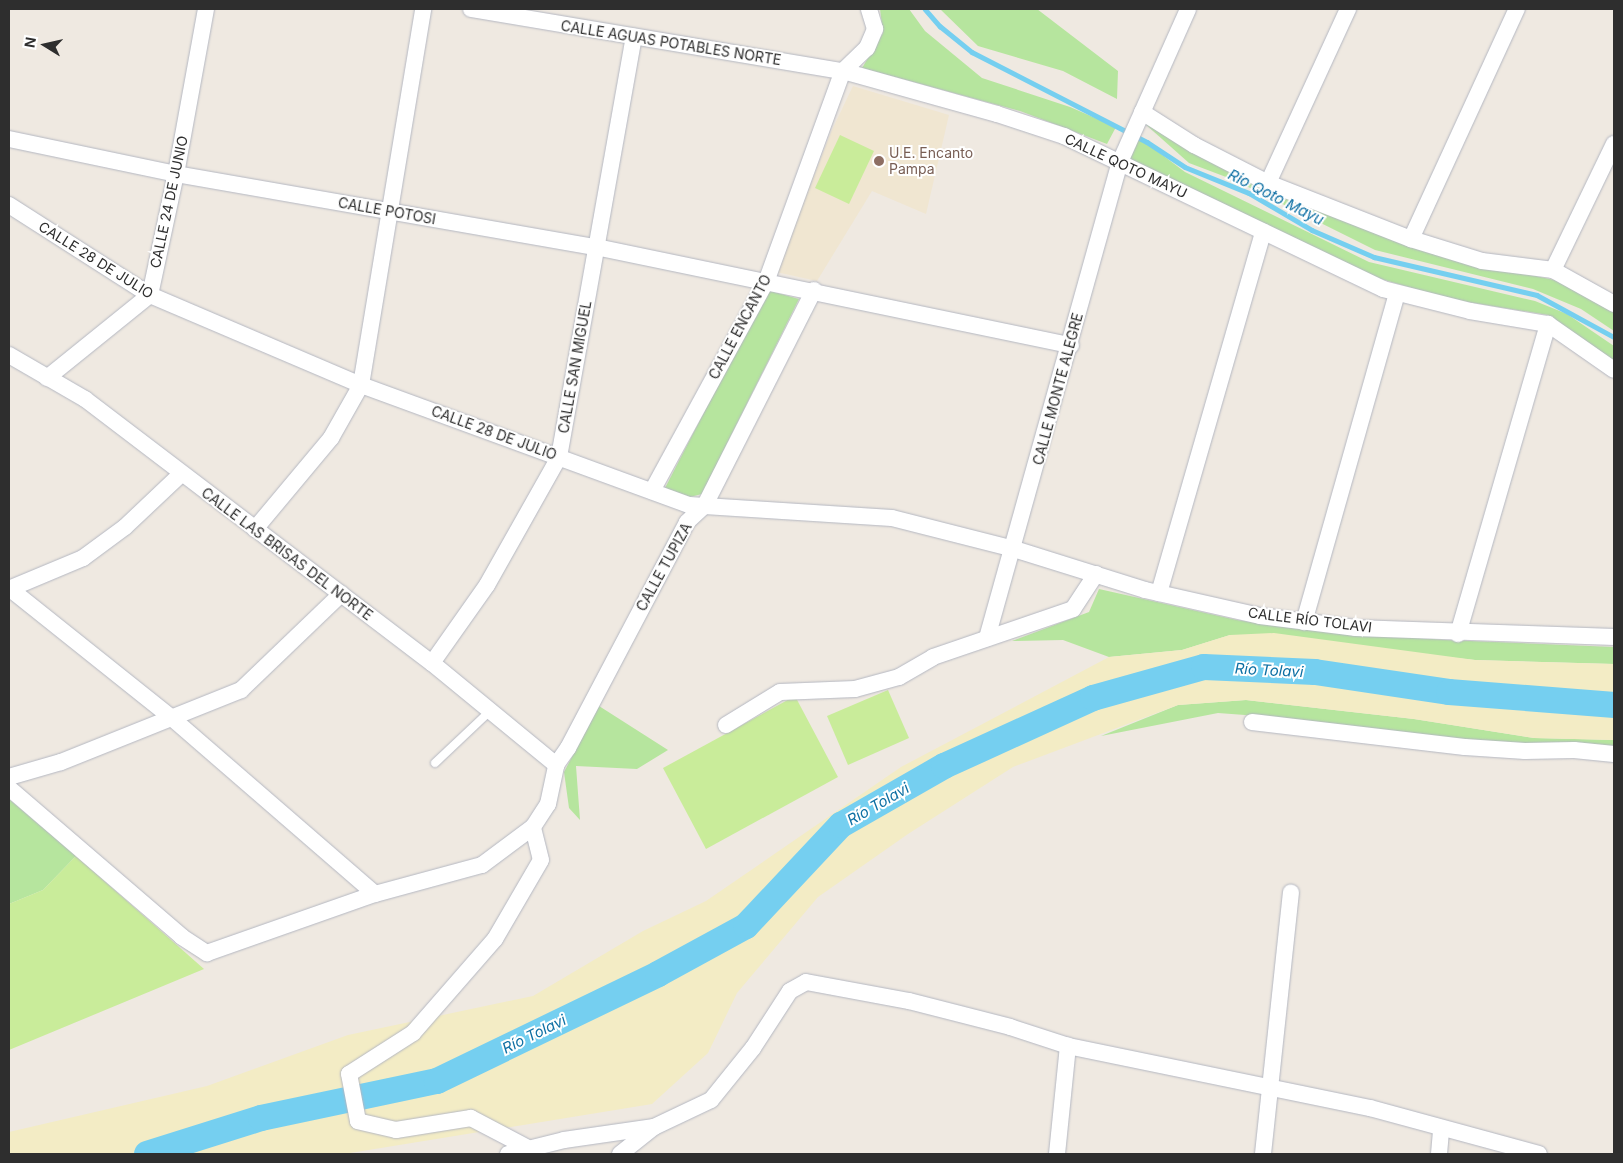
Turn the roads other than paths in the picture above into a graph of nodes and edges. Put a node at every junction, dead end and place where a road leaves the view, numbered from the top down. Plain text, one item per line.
1 (206, 9) edge
2 (423, 9) edge
3 (471, 9) edge
4 (869, 9) edge
5 (1188, 9) edge
6 (1348, 9) edge
7 (1517, 9) edge
8 (634, 37) junction
9 (843, 71) junction
10 (1139, 117) junction
11 (9, 139) edge
12 (1614, 144) edge
13 (1120, 162) junction
14 (176, 174) junction
15 (1268, 182) junction
16 (9, 205) edge
17 (388, 212) junction
18 (1263, 232) junction
19 (1411, 239) junction
20 (596, 247) junction
21 (1553, 270) junction
22 (766, 282) junction
23 (814, 290) junction
24 (1397, 294) junction
25 (150, 295) junction
26 (1614, 304) edge
27 (1548, 324) junction
28 (1071, 345) junction
29 (9, 355) edge
30 (1614, 370) edge
31 (47, 378) junction
32 (361, 385) junction
33 (559, 457) junction
34 (180, 474) junction
35 (652, 491) junction
36 (705, 505) junction
37 (255, 530) junction
38 (1014, 549) junction
39 (1096, 574) junction
40 (9, 589) edge
41 (1159, 593) junction
42 (341, 594) junction
43 (1304, 622) junction
44 (1458, 634) junction
45 (1613, 634) edge
46 (987, 638) junction
47 (432, 663) junction
48 (490, 711) junction
49 (173, 719) junction
50 (1252, 722) dead end
51 (726, 725) dead end
52 (1614, 754) edge
53 (435, 763) dead end
54 (556, 765) junction
55 (9, 777) edge
56 (9, 788) edge
57 (533, 827) junction
58 (1291, 892) dead end
59 (375, 894) junction
60 (1068, 1046) junction
61 (1271, 1087) junction
62 (654, 1127) junction
63 (1441, 1129) junction
64 (530, 1149) junction
65 (508, 1154) edge
66 (620, 1154) edge
67 (1057, 1154) edge
68 (1263, 1154) edge
69 (1439, 1154) edge
70 (1539, 1154) edge

1 - 14 street, CALLE 24 DE JUNIO
2 - 17 street
3 - 8 street, CALLE AGUAS POTABLES NORTE
4 - 9 street
5 - 10 street, CALLE MONTE ALEGRE
6 - 15 street
7 - 19 street
8 - 9 street, CALLE AGUAS POTABLES NORTE
8 - 20 street, CALLE SAN MIGUEL
9 - 13 street, CALLE QOTO MAYU
9 - 22 street, CALLE ENCANTO
10 - 13 street, CALLE MONTE ALEGRE
10 - 15 street
11 - 14 street, CALLE POTOSI
12 - 21 street
13 - 18 street, CALLE QOTO MAYU
13 - 28 street, CALLE MONTE ALEGRE
14 - 17 street, CALLE POTOSI
14 - 25 street, CALLE 24 DE JUNIO
15 - 19 street
16 - 25 street, CALLE 28 DE JULIO
17 - 20 street, CALLE POTOSI
17 - 32 street
18 - 24 street, CALLE QOTO MAYU
18 - 41 street
19 - 21 street
20 - 22 street, CALLE POTOSI
20 - 33 street, CALLE SAN MIGUEL
21 - 26 street
22 - 23 street, CALLE POTOSI
22 - 35 street, CALLE ENCANTO
23 - 28 street, CALLE POTOSI
23 - 36 street, CALLE TUPIZA
24 - 27 street, CALLE QOTO MAYU
24 - 43 street
25 - 31 street
25 - 32 street, CALLE 28 DE JULIO
27 - 30 street
27 - 44 street
28 - 38 street, CALLE MONTE ALEGRE
29 - 31 street, CALLE LAS BRISAS DEL NORTE
31 - 34 street, CALLE LAS BRISAS DEL NORTE
32 - 33 street, CALLE 28 DE JULIO
32 - 37 street
33 - 35 street, CALLE 28 DE JULIO
33 - 47 street, CALLE SAN MIGUEL
34 - 37 street, CALLE LAS BRISAS DEL NORTE
34 - 40 street
35 - 36 street, CALLE 28 DE JULIO
36 - 38 street, CALLE 28 DE JULIO
36 - 54 street, CALLE TUPIZA
37 - 42 street, CALLE LAS BRISAS DEL NORTE
38 - 39 street, CALLE RÍO TOLAVI
38 - 46 street, CALLE MONTE ALEGRE
39 - 41 street, CALLE RÍO TOLAVI
39 - 46 street
40 - 49 street
41 - 43 street, CALLE RÍO TOLAVI
42 - 47 street, CALLE LAS BRISAS DEL NORTE
42 - 49 street
43 - 44 street, CALLE RÍO TOLAVI
44 - 45 street, CALLE RÍO TOLAVI
46 - 51 street
47 - 48 street, CALLE LAS BRISAS DEL NORTE
48 - 53 lane
48 - 54 street, CALLE LAS BRISAS DEL NORTE
49 - 55 street
49 - 59 street
50 - 52 street
54 - 57 street
56 - 59 street
57 - 59 street
57 - 64 street
58 - 61 street
60 - 61 street
60 - 62 street
60 - 67 street
61 - 63 street
61 - 68 street
62 - 64 street
62 - 66 street
63 - 69 street
63 - 70 street
64 - 65 street

